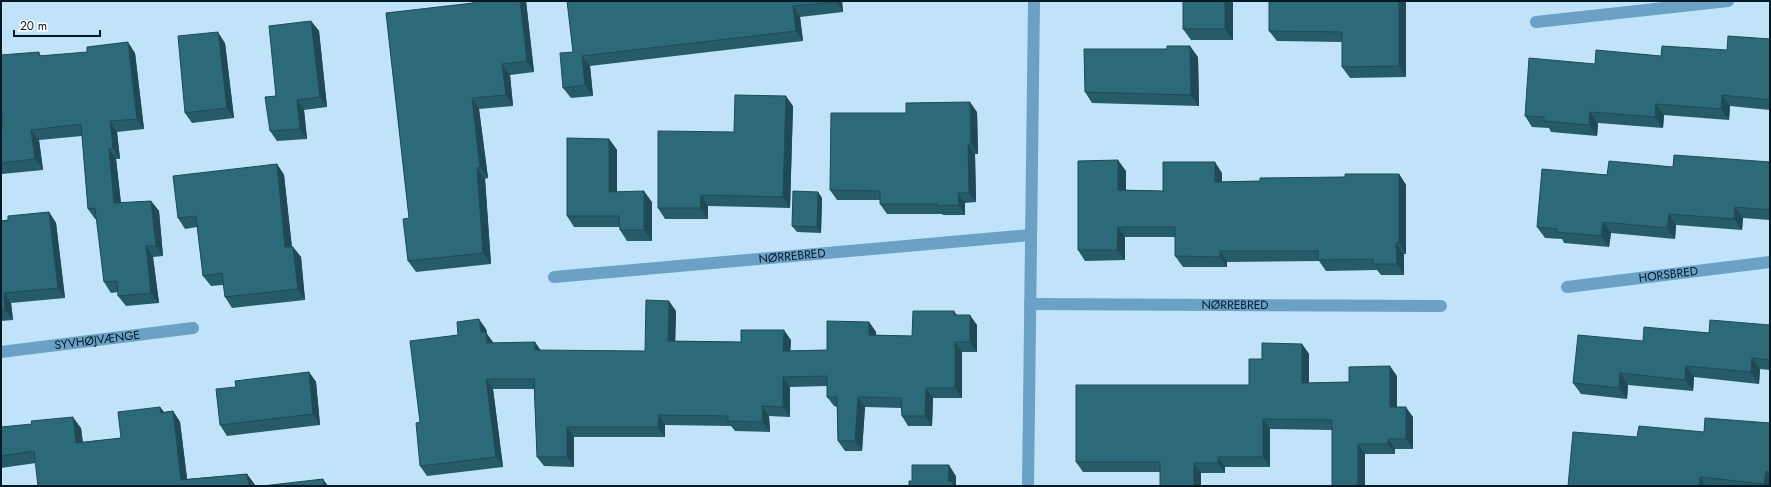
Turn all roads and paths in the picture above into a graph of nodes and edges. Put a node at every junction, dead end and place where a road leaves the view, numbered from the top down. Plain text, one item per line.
1 (1034, 1) edge
2 (1728, 1) edge
3 (1536, 22) dead end
4 (1031, 235) junction
5 (1770, 262) edge
6 (554, 277) dead end
7 (1568, 287) dead end
8 (1030, 304) junction
9 (1441, 306) dead end
10 (193, 328) dead end
11 (1, 352) edge
12 (1028, 486) edge

1 - 4 street
2 - 3 street
4 - 6 street, NØRREBRED
4 - 8 street
5 - 7 street, HORSBRED
8 - 9 street, NØRREBRED
8 - 12 street
10 - 11 street, SYVHØJVÆNGE

